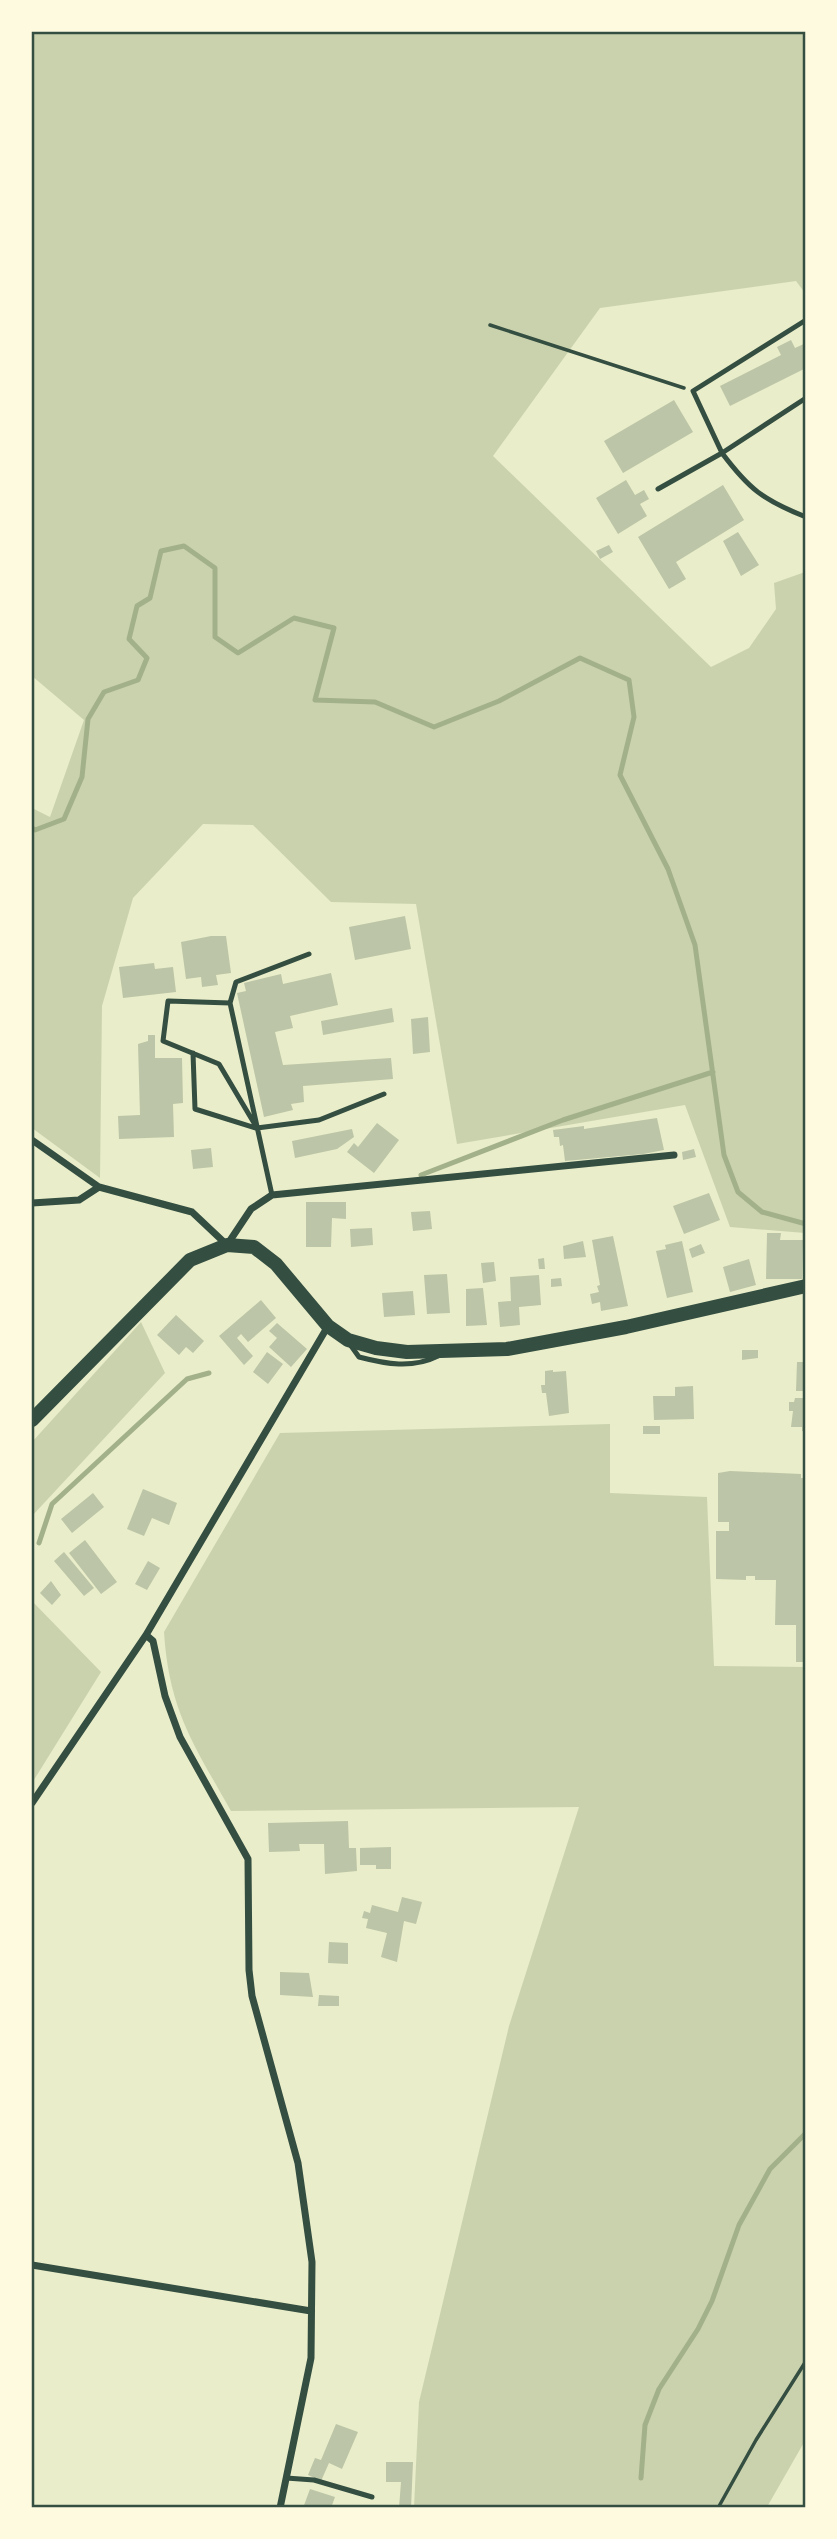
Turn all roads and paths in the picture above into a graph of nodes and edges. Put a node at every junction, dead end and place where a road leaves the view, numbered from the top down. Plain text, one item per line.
1 (806, 320) edge
2 (490, 325) dead end
3 (693, 391) junction
4 (806, 398) edge
5 (722, 453) junction
6 (659, 489) dead end
7 (806, 517) edge
8 (309, 954) dead end
9 (230, 1003) junction
10 (193, 1053) junction
11 (384, 1094) dead end
12 (257, 1128) junction
13 (32, 1140) edge
14 (674, 1156) dead end
15 (99, 1187) junction
16 (272, 1195) junction
17 (32, 1203) edge
18 (227, 1245) junction
19 (806, 1286) edge
20 (328, 1326) junction
21 (32, 1420) edge
22 (146, 1635) junction
23 (32, 1803) edge
24 (32, 2265) edge
25 (310, 2311) junction
26 (806, 2361) edge
27 (286, 2477) junction
28 (372, 2497) dead end
29 (280, 2508) edge
30 (718, 2508) edge

1 - 3 lane
2 - 3 path
3 - 5 lane
4 - 5 lane
5 - 6 lane
5 - 7 lane
8 - 9 lane
9 - 10 lane
9 - 12 lane
10 - 12 lane
10 - 12 lane
11 - 12 lane
12 - 16 lane
13 - 15 street
14 - 16 street
15 - 17 street
15 - 18 street
16 - 18 street
18 - 20 main road
18 - 21 main road
19 - 20 main road
20 - 22 street
22 - 23 street
22 - 25 street
24 - 25 street
25 - 27 street
26 - 30 path
27 - 28 lane
27 - 29 street

